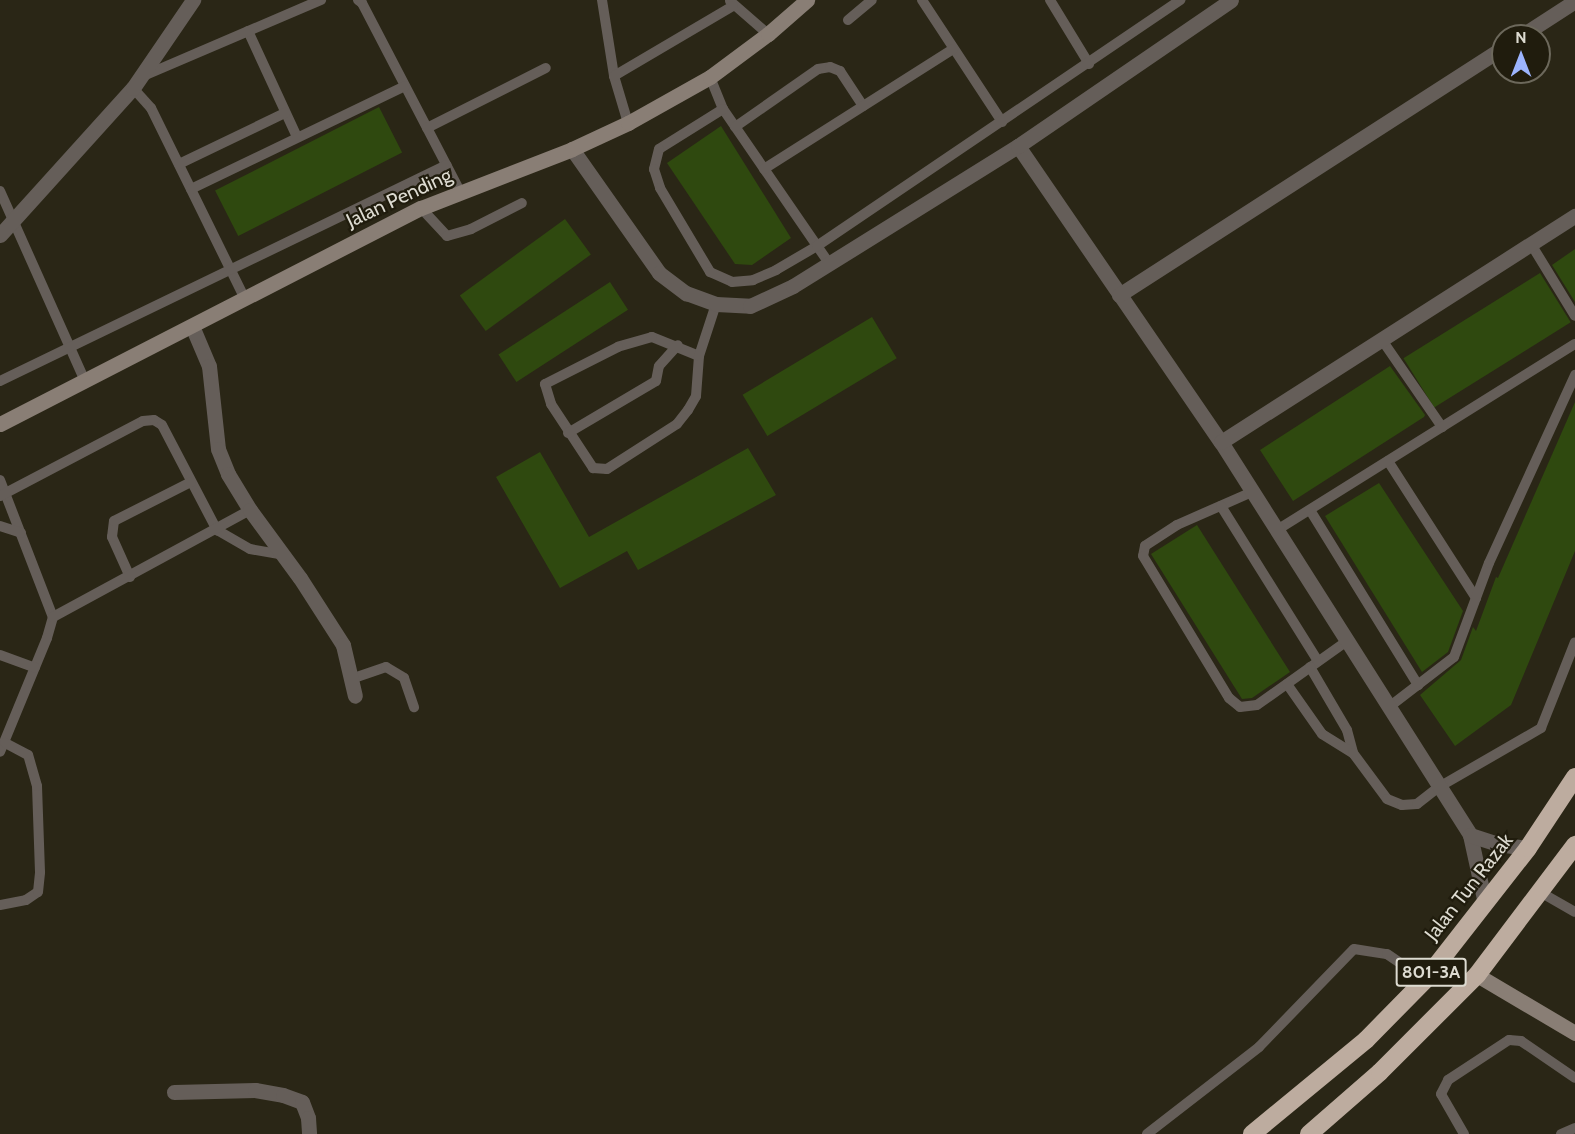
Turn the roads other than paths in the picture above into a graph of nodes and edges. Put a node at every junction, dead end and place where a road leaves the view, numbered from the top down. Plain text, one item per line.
1 (192, 0) edge
2 (321, 0) edge
3 (358, 0) edge
4 (602, 0) edge
5 (807, 0) edge
6 (872, 0) edge
7 (922, 0) edge
8 (1050, 0) edge
9 (1180, 0) edge
10 (1232, 0) edge
11 (1575, 2) edge
12 (731, 3) edge
13 (1213, 5) edge
14 (848, 20) dead end
15 (1540, 24) edge
16 (248, 31) junction
17 (768, 34) junction
18 (953, 49) junction
19 (1491, 56) edge
20 (1089, 64) junction
21 (546, 68) dead end
22 (614, 76) junction
23 (710, 77) junction
24 (137, 82) junction
25 (405, 86) junction
26 (863, 106) junction
27 (723, 109) junction
28 (285, 113) junction
29 (1002, 122) junction
30 (628, 123) junction
31 (735, 127) junction
32 (427, 128) junction
33 (297, 137) junction
34 (1018, 146) junction
35 (572, 149) junction
36 (179, 164) junction
37 (446, 165) junction
38 (764, 169) junction
39 (191, 189) junction
40 (0, 191) edge
41 (460, 191) junction
42 (522, 203) dead end
43 (421, 208) junction
44 (1575, 216) edge
45 (13, 222) junction
46 (0, 235) edge
47 (1531, 244) junction
48 (817, 246) junction
49 (828, 262) junction
50 (231, 268) junction
51 (1119, 294) junction
52 (244, 297) junction
53 (716, 304) junction
54 (1575, 316) edge
55 (192, 326) junction
56 (1382, 339) junction
57 (1575, 344) edge
58 (678, 345) junction
59 (70, 349) junction
60 (699, 356) junction
61 (1575, 375) edge
62 (0, 381) edge
63 (85, 381) junction
64 (0, 424) edge
65 (1442, 427) junction
66 (568, 433) junction
67 (1221, 442) junction
68 (1388, 461) junction
69 (0, 480) edge
70 (191, 482) junction
71 (1252, 492) junction
72 (3, 494) edge
73 (1221, 506) junction
74 (249, 510) junction
75 (1310, 510) junction
76 (0, 526) edge
77 (217, 530) junction
78 (1277, 530) junction
79 (21, 533) junction
80 (283, 555) junction
81 (130, 577) junction
82 (1476, 598) junction
83 (53, 617) junction
84 (1347, 641) junction
85 (1575, 642) edge
86 (0, 655) edge
87 (1314, 664) junction
88 (35, 668) junction
89 (351, 679) junction
90 (1287, 684) junction
91 (1418, 685) junction
92 (355, 696) dead end
93 (414, 707) dead end
94 (1389, 707) junction
95 (2, 747) edge
96 (1353, 753) junction
97 (1575, 777) edge
98 (1439, 787) junction
99 (1470, 835) junction
100 (1575, 845) edge
101 (1528, 848) junction
102 (1540, 892) junction
103 (1485, 903) junction
104 (0, 905) edge
105 (1575, 912) edge
106 (1477, 975) junction
107 (1425, 980) junction
108 (1574, 1029) edge
109 (1575, 1078) edge
110 (174, 1092) dead end
111 (1575, 1128) edge
112 (309, 1134) edge
113 (1147, 1134) edge
114 (1252, 1134) edge
115 (1309, 1134) edge
116 (1464, 1134) edge
117 (1561, 1134) edge

1 - 24 street
2 - 16 lane
3 - 25 lane
4 - 22 lane
5 - 17 street, Jalan Pending
6 - 14 lane
7 - 18 lane
8 - 20 lane
9 - 20 lane
10 - 13 street
11 - 15 street
12 - 17 lane
12 - 22 lane
13 - 34 street
16 - 24 lane
16 - 28 lane
17 - 23 street, Jalan Pending
18 - 26 lane
18 - 29 lane
19 - 51 street
20 - 29 lane
21 - 32 lane
22 - 30 lane
23 - 27 lane
23 - 30 street, Jalan Pending
24 - 36 lane
24 - 45 street
25 - 32 lane
25 - 33 lane
26 - 31 lane
26 - 38 lane
27 - 31 lane
27 - 48 lane
28 - 33 lane
28 - 36 lane
29 - 48 lane
30 - 35 street, Jalan Pending
31 - 38 lane
32 - 37 lane
33 - 39 lane
34 - 49 street
34 - 51 street
35 - 41 street, Jalan Pending
35 - 53 street
36 - 39 lane
37 - 41 lane
37 - 50 lane
38 - 48 lane
39 - 50 lane
40 - 45 lane
41 - 43 street, Jalan Pending
42 - 43 lane
43 - 52 street, Jalan Pending
44 - 47 street
45 - 46 street
45 - 59 lane
47 - 54 lane
47 - 56 street
48 - 49 lane
49 - 53 street
50 - 52 lane
50 - 59 lane
51 - 67 street
52 - 55 street, Jalan Pending
53 - 60 lane
55 - 63 street, Jalan Pending
55 - 74 street
56 - 65 lane
56 - 67 street
57 - 65 lane
58 - 60 lane
58 - 66 lane
58 - 66 lane
59 - 62 lane
59 - 63 lane
60 - 66 lane
61 - 82 lane
63 - 64 street, Jalan Pending
65 - 68 lane
67 - 71 street
68 - 75 lane
68 - 82 lane
69 - 72 lane
70 - 72 lane
70 - 77 lane
70 - 81 lane
71 - 73 lane
71 - 78 street
72 - 79 lane
73 - 87 lane
73 - 90 lane
74 - 77 lane
74 - 80 street
75 - 78 lane
75 - 91 lane
76 - 79 lane
77 - 80 lane
77 - 81 lane
78 - 84 street
79 - 83 lane
80 - 89 street
81 - 83 lane
82 - 91 lane
83 - 88 lane
84 - 87 lane
84 - 94 street
85 - 98 lane
86 - 88 lane
87 - 90 lane
87 - 96 lane
88 - 95 lane
89 - 92 street
89 - 93 lane
90 - 96 lane
91 - 94 lane
94 - 98 street
95 - 104 lane
96 - 98 lane
97 - 101 highway, Jalan Tun Razak / 801-3A
98 - 99 street
99 - 101 street
99 - 103 street
100 - 102 highway
101 - 103 highway, Jalan Tun Razak / 801-3A
102 - 105 lane
102 - 106 highway
103 - 107 highway, Jalan Tun Razak / 801-3A
106 - 108 street
106 - 115 highway
107 - 113 lane
107 - 114 highway, Jalan Tun Razak / 801-3A
109 - 116 lane
110 - 112 street
111 - 117 lane

